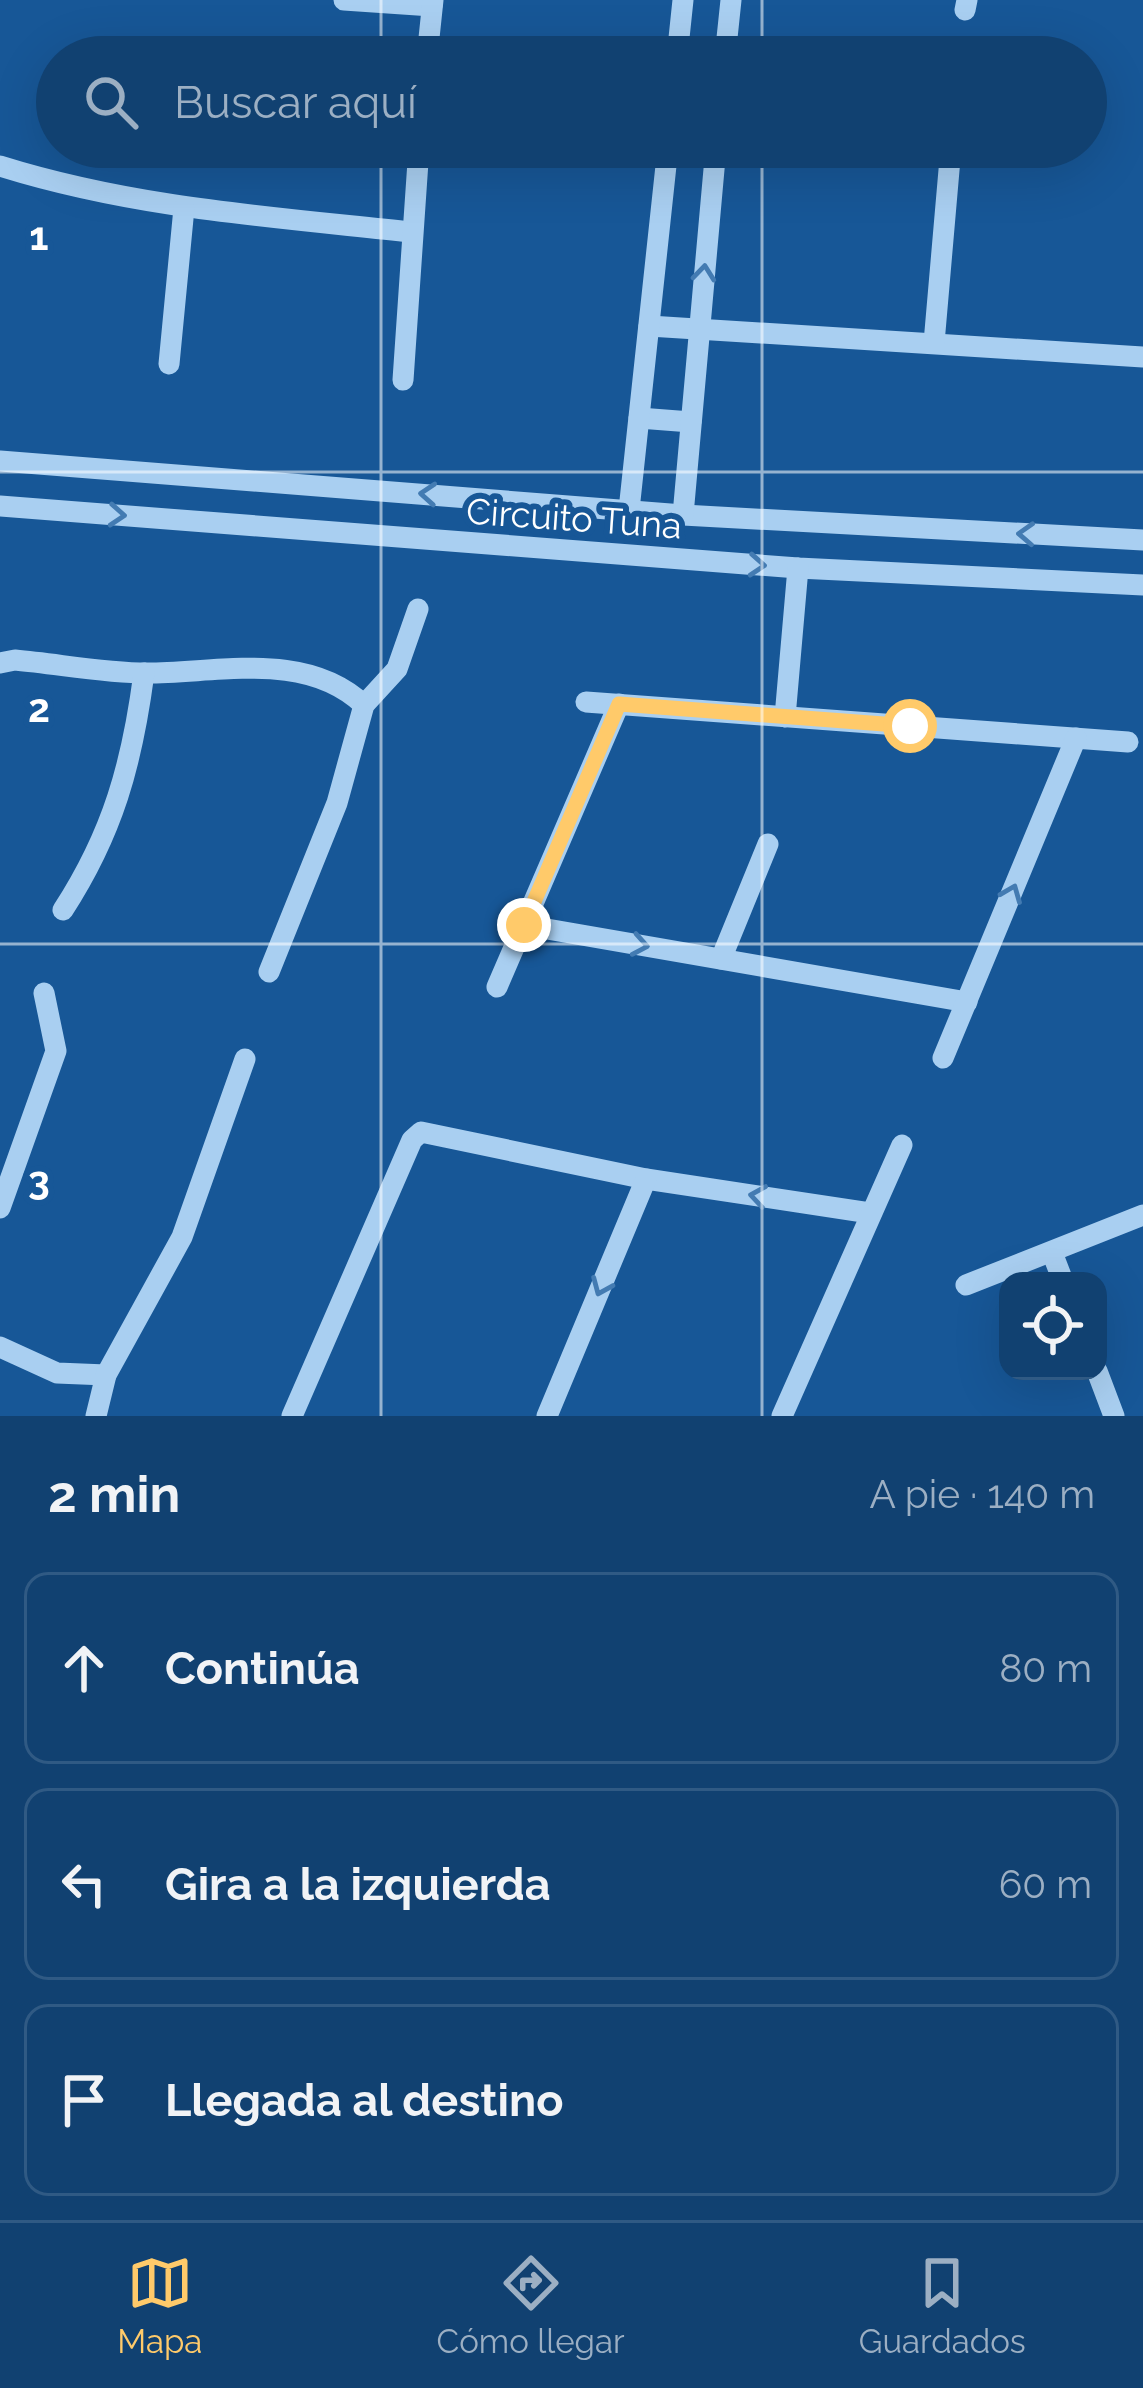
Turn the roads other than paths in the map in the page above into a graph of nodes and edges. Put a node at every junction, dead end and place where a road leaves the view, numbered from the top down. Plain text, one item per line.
1 (344, 0) edge
2 (683, 0) edge
3 (730, 0) edge
4 (432, 3) edge
5 (429, 36) edge
6 (679, 36) edge
7 (727, 36) edge
8 (0, 166) edge
9 (416, 168) edge
10 (666, 168) edge
11 (714, 168) edge
12 (949, 168) edge
13 (184, 208) junction
14 (411, 232) junction
15 (649, 326) junction
16 (699, 331) junction
17 (934, 343) junction
18 (1143, 357) edge
19 (169, 364) dead end
20 (403, 380) dead end
21 (639, 418) junction
22 (691, 422) junction
23 (0, 461) edge
24 (0, 506) edge
25 (629, 510) junction
26 (683, 515) junction
27 (1143, 540) edge
28 (797, 568) junction
29 (1143, 586) edge
30 (418, 609) dead end
31 (0, 663) edge
32 (144, 673) junction
33 (586, 702) dead end
34 (619, 704) junction
35 (364, 705) junction
36 (785, 717) junction
37 (1076, 738) junction
38 (1128, 742) dead end
39 (767, 844) dead end
40 (63, 910) dead end
41 (524, 925) junction
42 (721, 959) junction
43 (268, 972) dead end
44 (497, 987) dead end
45 (44, 993) dead end
46 (967, 1002) junction
47 (943, 1058) dead end
48 (245, 1060) dead end
49 (902, 1144) dead end
50 (646, 1179) junction
51 (0, 1208) edge
52 (870, 1214) junction
53 (1143, 1215) edge
54 (1053, 1255) junction
55 (1060, 1272) edge
56 (966, 1286) dead end
57 (0, 1347) edge
58 (106, 1375) junction
59 (1100, 1380) edge
60 (96, 1416) edge
61 (292, 1416) edge
62 (548, 1416) edge
63 (782, 1416) edge
64 (1114, 1416) edge

1 - 4 street
2 - 6 street
3 - 7 street
4 - 5 street
8 - 13 street
9 - 14 street
10 - 15 street
16 -> 11 street
12 - 17 street
13 - 14 street
13 - 19 street
14 - 20 street
15 - 16 street
15 - 21 street
16 - 17 street
16 - 22 street
17 - 18 street
21 - 22 street
21 - 25 street
22 - 26 street
25 -> 23 street, Circuito Tuna
24 -> 28 street, Circuito Tuna
25 - 26 street, Circuito Tuna
27 -> 26 street, Circuito Tuna
28 - 29 street, Circuito Tuna
28 - 36 street
30 - 35 street
31 - 32 street
32 - 35 street
32 - 40 street
33 - 34 street
34 - 36 street
34 - 41 street
35 - 43 street
36 - 37 street
37 - 38 street
46 -> 37 street
39 - 42 street
41 -> 42 street
41 - 44 street
42 - 46 street
45 - 51 street
46 - 47 street
48 - 58 street
49 - 52 street
52 -> 50 street
50 - 61 street
50 -> 62 street
52 - 63 street
53 - 54 street
54 - 55 street
54 - 56 street
57 - 58 street
58 - 60 street
59 - 64 street

